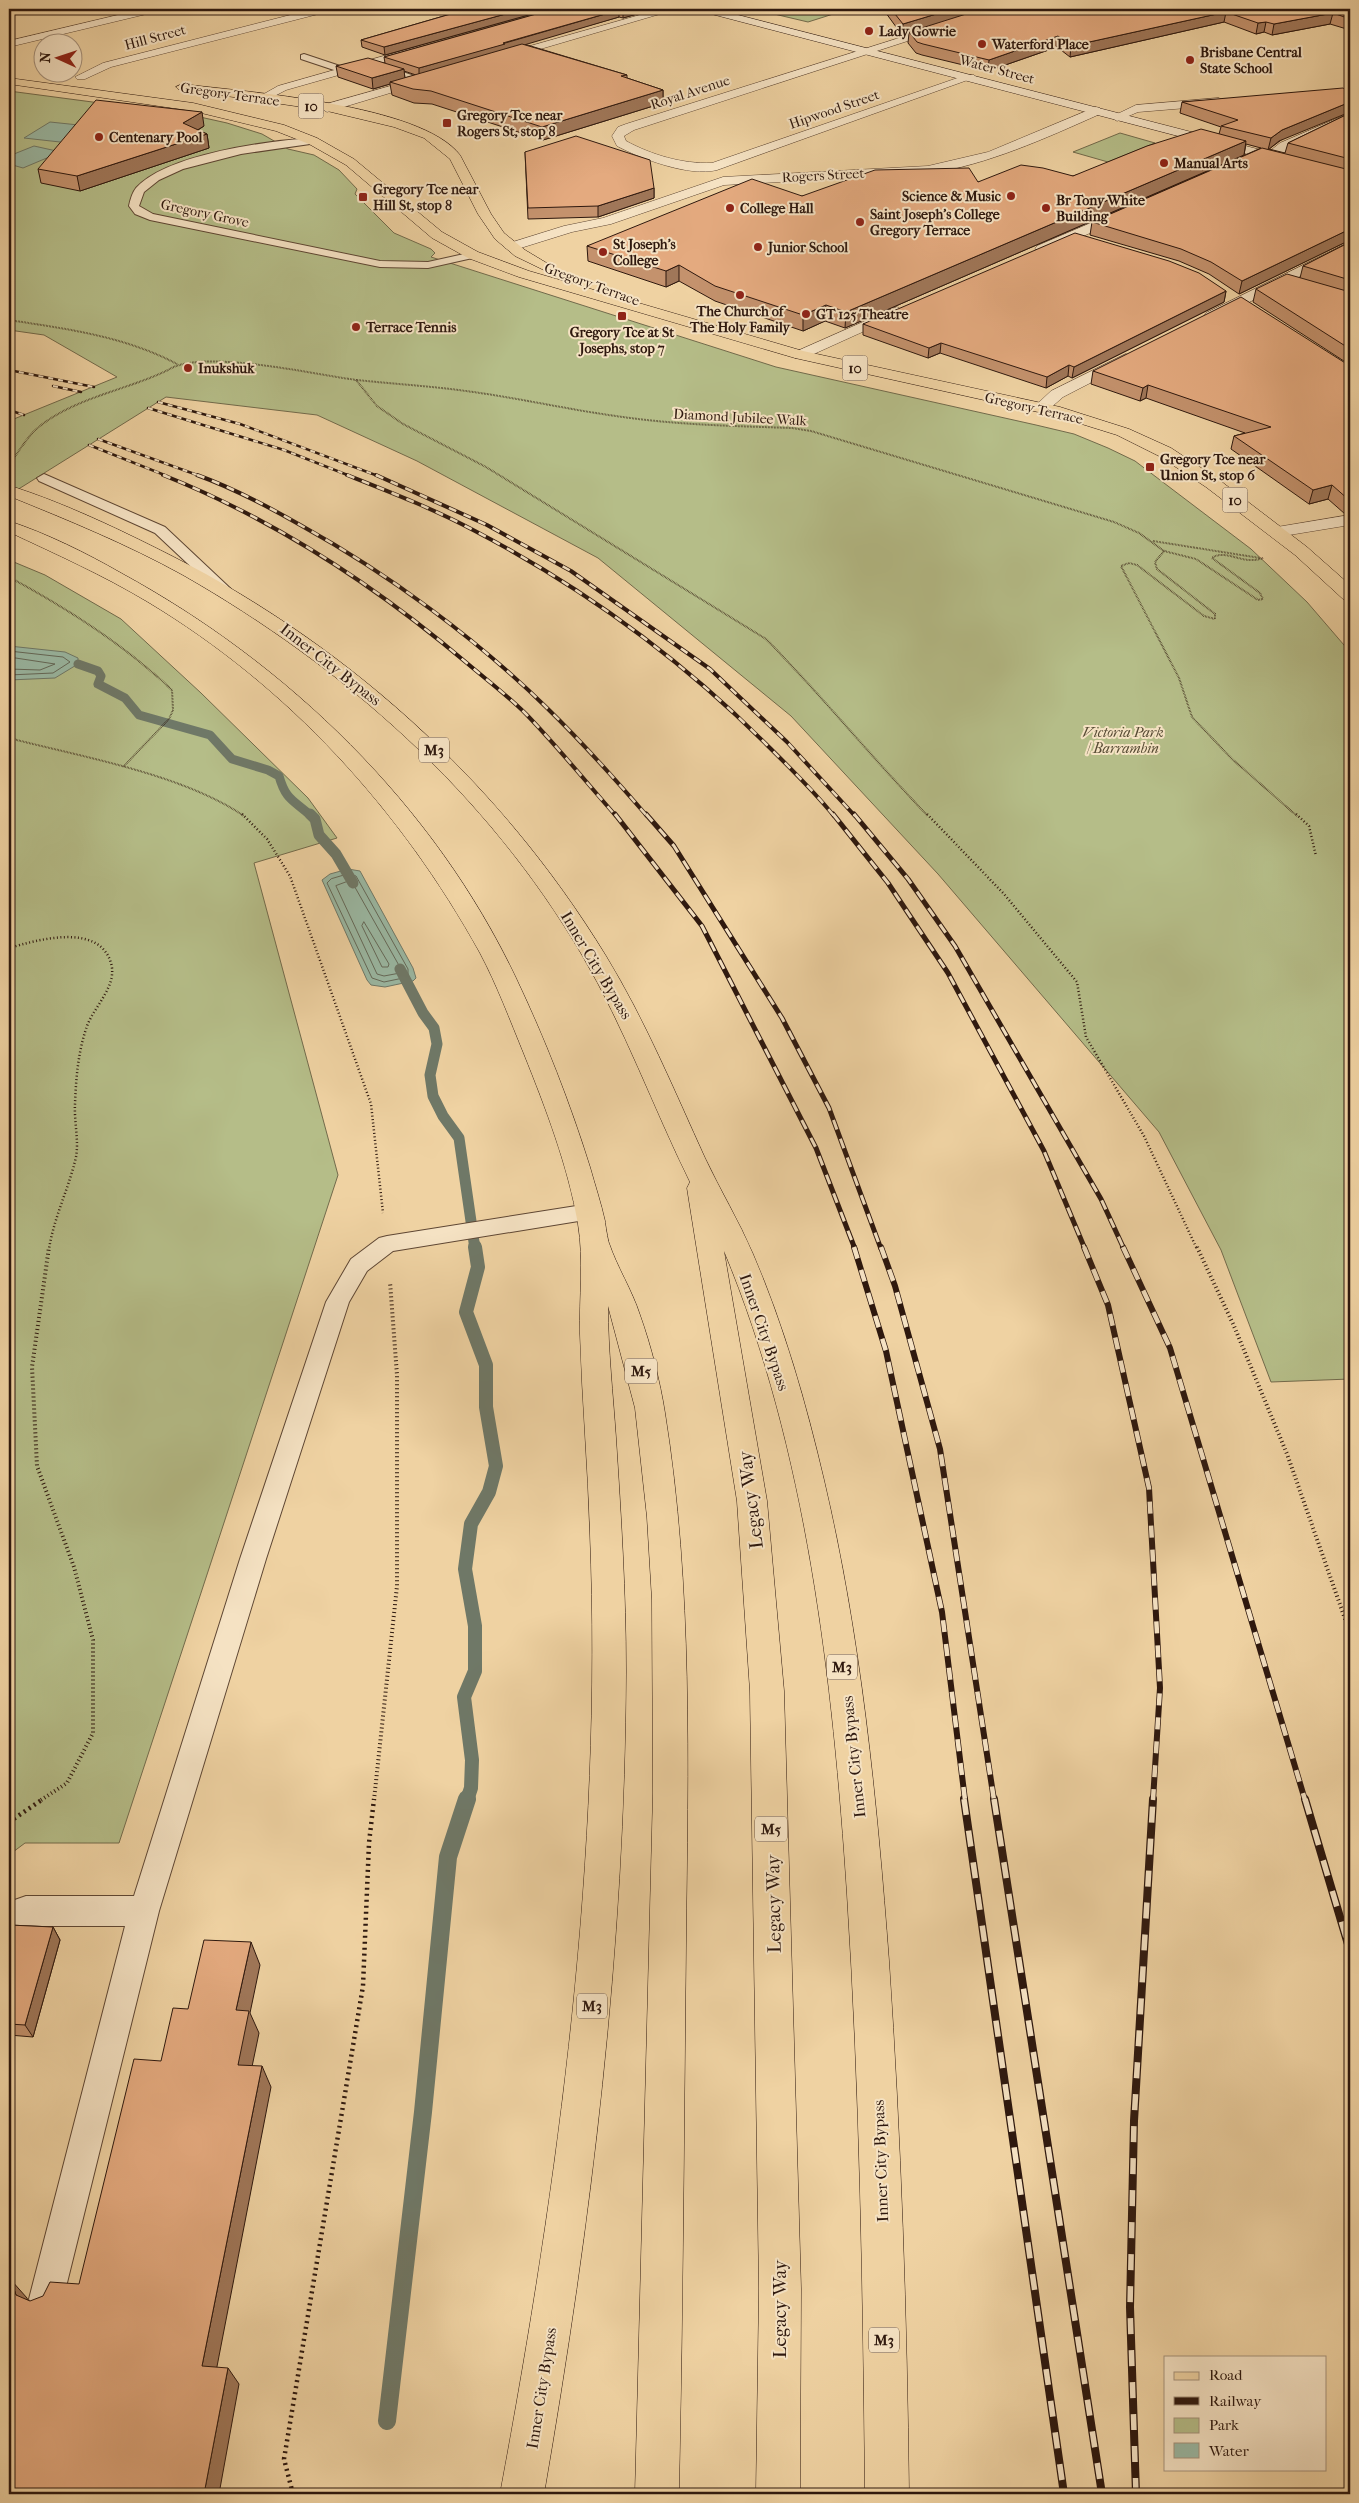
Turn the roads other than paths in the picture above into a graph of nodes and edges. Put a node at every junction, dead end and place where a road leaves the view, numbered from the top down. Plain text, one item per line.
1 (155, 9) edge
2 (326, 9) edge
3 (672, 9) edge
4 (704, 9) edge
5 (725, 9) edge
6 (1001, 9) edge
7 (26, 30) dead end
8 (32, 32) edge
9 (59, 32) edge
10 (32, 38) edge
11 (9, 44) edge
12 (434, 45) edge
13 (868, 51) junction
14 (304, 57) dead end
15 (486, 62) edge
16 (367, 63) junction
17 (343, 70) junction
18 (9, 71) edge
19 (32, 73) edge
20 (82, 74) edge
21 (440, 75) edge
22 (82, 76) edge
23 (970, 77) junction
24 (110, 79) dead end
25 (421, 80) junction
26 (9, 81) edge
27 (68, 82) edge
28 (171, 86) dead end
29 (60, 88) junction
30 (261, 99) junction
31 (1228, 101) edge
32 (327, 108) junction
33 (1096, 111) junction
34 (1117, 117) junction
35 (1350, 117) edge
36 (313, 141) junction
37 (1271, 155) junction
38 (708, 168) joint
39 (1350, 177) edge
40 (1350, 183) edge
41 (1141, 205) edge
42 (437, 235) junction
43 (1072, 236) junction
44 (466, 237) dead end
45 (1094, 242) edge
46 (1350, 246) edge
47 (515, 250) junction
48 (473, 255) junction
49 (1026, 255) edge
50 (1282, 280) junction
51 (1305, 287) edge
52 (1233, 297) junction
53 (908, 306) edge
54 (1254, 311) edge
55 (673, 317) junction
56 (1197, 323) edge
57 (1138, 353) edge
58 (800, 355) junction
59 (1041, 408) junction
60 (44, 478) dead end
61 (14, 492) dead end
62 (1350, 520) edge
63 (9, 526) edge
64 (1277, 532) junction
65 (224, 590) junction
66 (1350, 595) edge
67 (697, 1169) junction
68 (592, 1226) junction
69 (144, 1910) junction
70 (9, 1916) edge
71 (46, 2299) edge
72 (522, 2494) edge
73 (657, 2494) edge
74 (778, 2494) edge
75 (887, 2494) edge

1 - 9 street
2 - 20 street, Hill Street
3 - 15 street
4 - 13 street, Water Street
5 - 13 street, Water Street
6 - 13 street
7 - 8 street
10 - 11 street
12 - 16 street
13 - 23 street, Water Street
13 - 38 street, Royal Avenue
14 - 17 lane
16 - 17 street
16 - 25 lane
17 - 30 street
18 - 19 main road
21 - 25 street
22 - 24 main road
23 - 33 street, Water Street
23 - 38 street, Hipwood Street
25 - 32 street
26 - 29 main road, Gregory Terrace / 10
27 - 29 main road
28 - 30 main road, Gregory Terrace / 10
29 - 36 main road, Gregory Terrace / 10
30 - 32 main road, Gregory Terrace / 10
31 - 34 street
32 - 47 main road, Gregory Terrace / 10
33 - 34 street, Water Street
33 - 47 street, Rogers Street
34 - 37 street, Water Street
34 - 40 street, Water Street
35 - 37 street
36 - 42 main road, Gregory Terrace / 10
36 - 48 lane, Gregory Grove
37 - 39 street, Water Street
41 - 43 street
42 - 44 main road
42 - 48 main road, Gregory Terrace / 10
43 - 45 street
43 - 49 street
46 - 50 street
47 - 48 main road, Rogers Street
47 - 55 main road, Gregory Terrace / 10
48 - 55 main road, Gregory Terrace / 10
50 - 51 street
50 - 52 street
52 - 54 street
52 - 56 street
53 - 58 street
55 - 58 main road, Gregory Terrace / 10
57 - 59 street
58 - 59 main road, Gregory Terrace / 10
59 - 64 main road, Gregory Terrace / 10
60 - 65 lane
61 - 65 main road, Inner City Bypass / M3
62 - 64 street
63 - 68 main road, Inner City Bypass / M3
64 - 66 main road, Gregory Terrace / 10
65 - 67 main road, Inner City Bypass / M3
67 - 74 main road, Legacy Way / M5
67 - 75 main road, Inner City Bypass / M3
68 - 69 lane
68 - 72 main road, Inner City Bypass / M3
68 - 73 main road, M5
69 - 70 lane
69 - 71 lane

